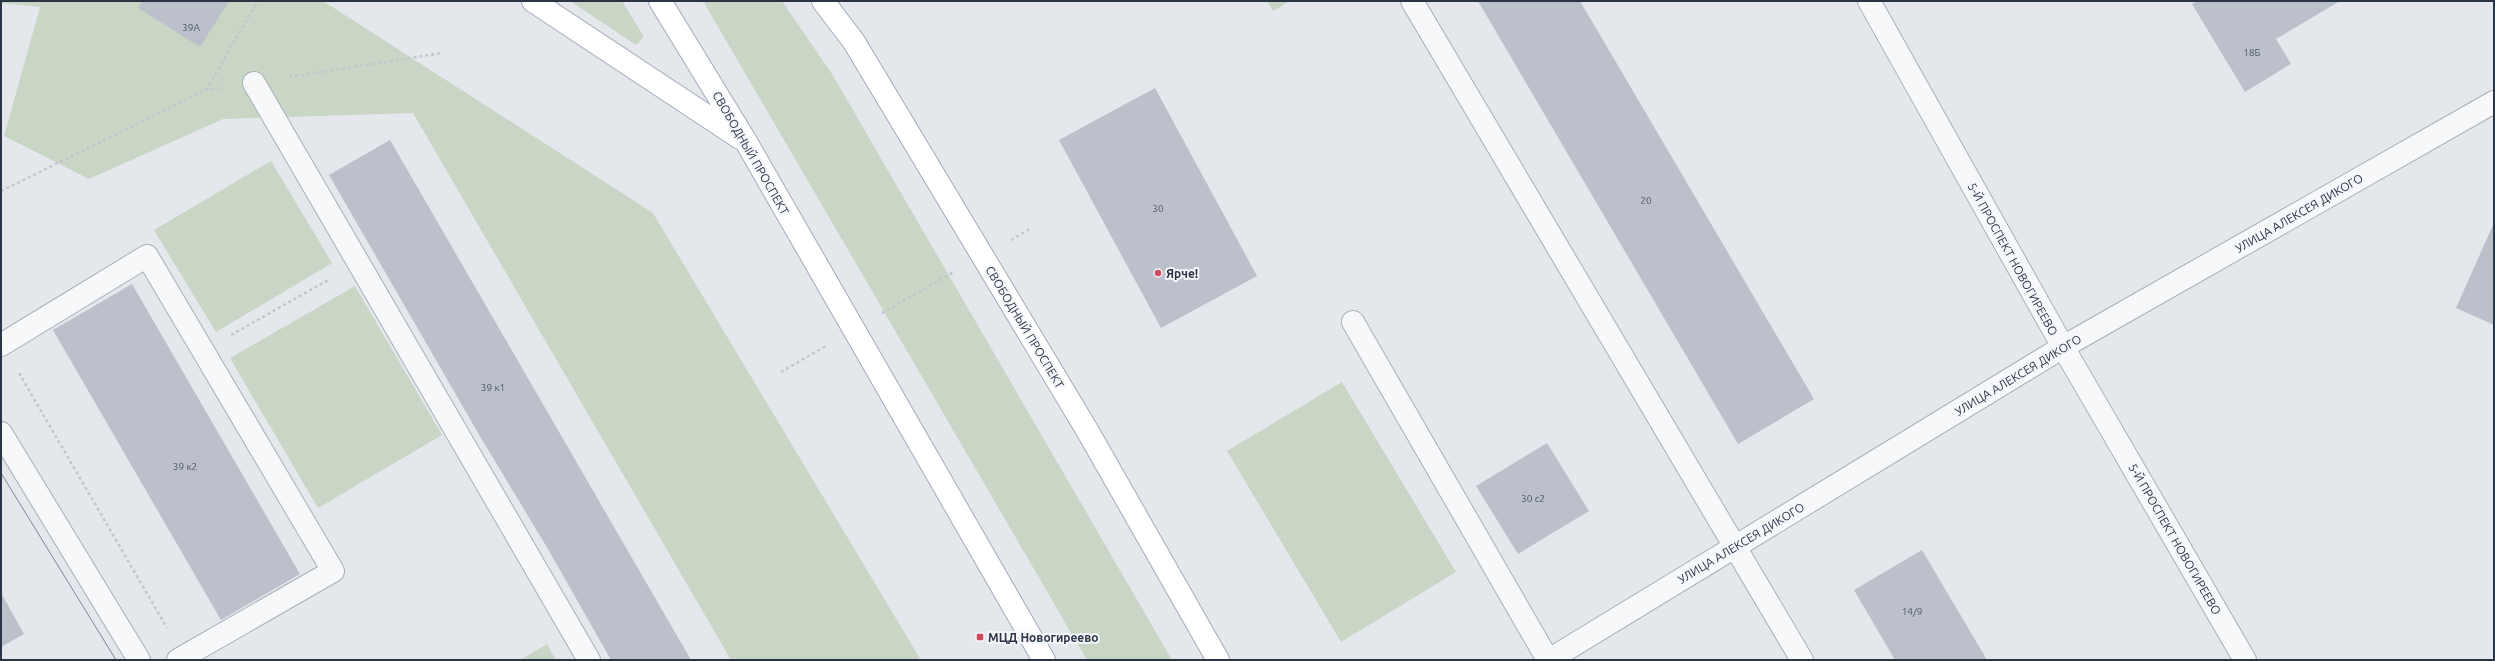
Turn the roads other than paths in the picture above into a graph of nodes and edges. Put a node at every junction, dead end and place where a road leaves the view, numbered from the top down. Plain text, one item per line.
1 (533, 1) edge
2 (660, 1) edge
3 (823, 1) edge
4 (828, 1) edge
5 (1412, 1) edge
6 (1869, 1) edge
7 (854, 42) junction
8 (254, 83) road end
9 (2494, 102) edge
10 (745, 140) junction
11 (1353, 322) dead end
12 (1, 345) edge
13 (2063, 347) junction
14 (1, 433) edge
15 (1734, 547) junction
16 (181, 658) edge
17 (139, 660) edge
18 (589, 660) edge
19 (1044, 660) edge
20 (1218, 660) edge
21 (1548, 660) edge
22 (1802, 660) edge
23 (2245, 660) edge

1 - 10 main road
2 - 10 main road, СВОБОДНЫЙ ПРОСПЕКТ
3 - 7 main road, СВОБОДНЫЙ ПРОСПЕКТ
4 - 7 main road
5 - 15 street
6 - 13 street, 5-Й ПРОСПЕКТ НОВОГИРЕЕВО
7 - 20 main road, СВОБОДНЫЙ ПРОСПЕКТ
8 - 18 street
9 - 13 street, УЛИЦА АЛЕКСЕЯ ДИКОГО
10 - 19 main road, СВОБОДНЫЙ ПРОСПЕКТ
11 - 21 street
12 - 16 street
13 - 15 street, УЛИЦА АЛЕКСЕЯ ДИКОГО
13 - 23 street, 5-Й ПРОСПЕКТ НОВОГИРЕЕВО
14 - 17 street
15 - 21 street, УЛИЦА АЛЕКСЕЯ ДИКОГО
15 - 22 street

